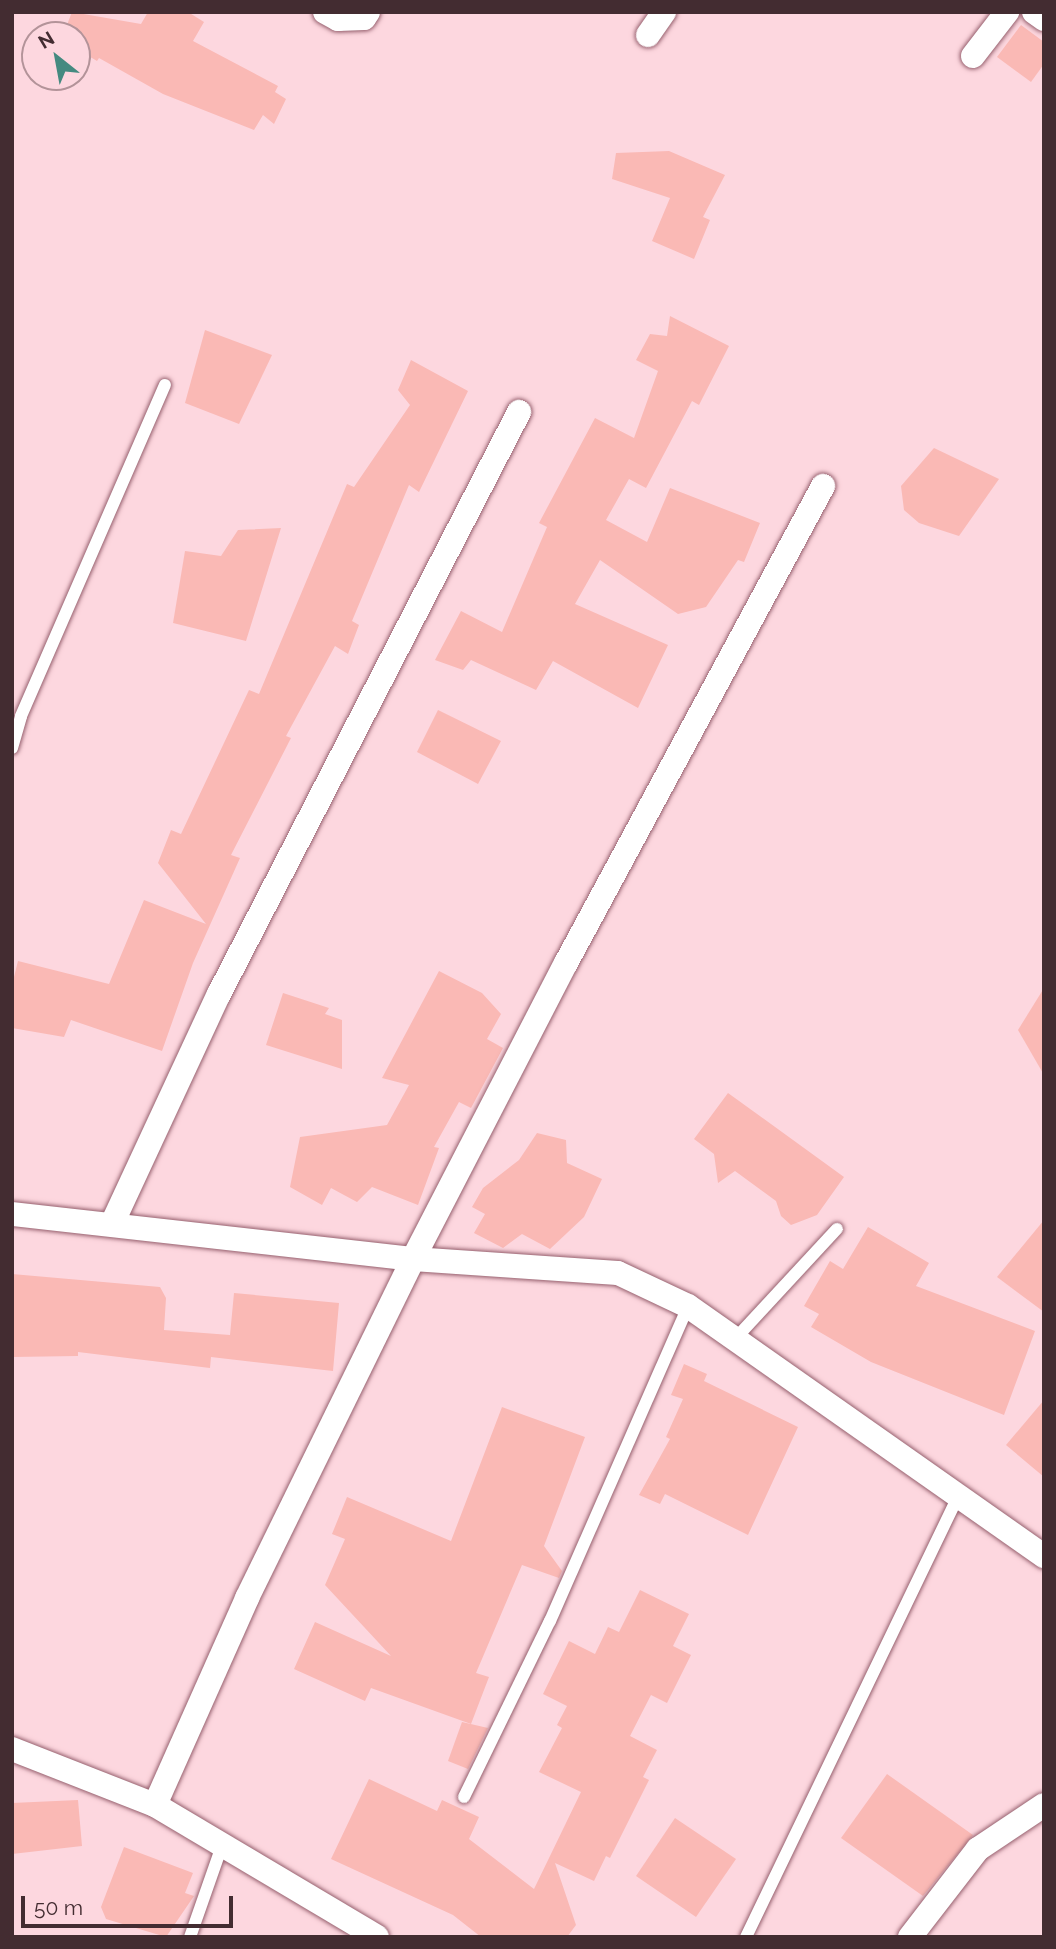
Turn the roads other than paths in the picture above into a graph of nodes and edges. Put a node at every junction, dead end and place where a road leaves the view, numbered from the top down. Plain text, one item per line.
1 (325, 12) edge
2 (368, 12) edge
3 (664, 12) edge
4 (1007, 12) edge
5 (1034, 12) edge
6 (1044, 19) edge
7 (648, 35) dead end
8 (973, 55) dead end
9 (165, 385) dead end
10 (519, 411) dead end
11 (823, 486) dead end
12 (12, 748) edge
13 (12, 1214) edge
14 (112, 1224) junction
15 (838, 1229) dead end
16 (413, 1259) junction
17 (688, 1306) junction
18 (735, 1339) junction
19 (958, 1496) junction
20 (1044, 1556) edge
21 (12, 1749) edge
22 (464, 1797) dead end
23 (155, 1805) junction
24 (1044, 1805) edge
25 (223, 1843) junction
26 (190, 1937) edge
27 (377, 1937) edge
28 (746, 1937) edge
29 (910, 1937) edge

1 - 2 street
3 - 7 street
4 - 8 street
5 - 6 street
9 - 12 lane
10 - 14 street
11 - 16 street
13 - 14 street
14 - 16 street
15 - 18 lane
16 - 17 street
16 - 23 street
17 - 18 street
17 - 22 lane
18 - 19 street
19 - 20 street
19 - 28 lane
21 - 23 street
23 - 25 street
24 - 29 street
25 - 26 lane
25 - 27 street

